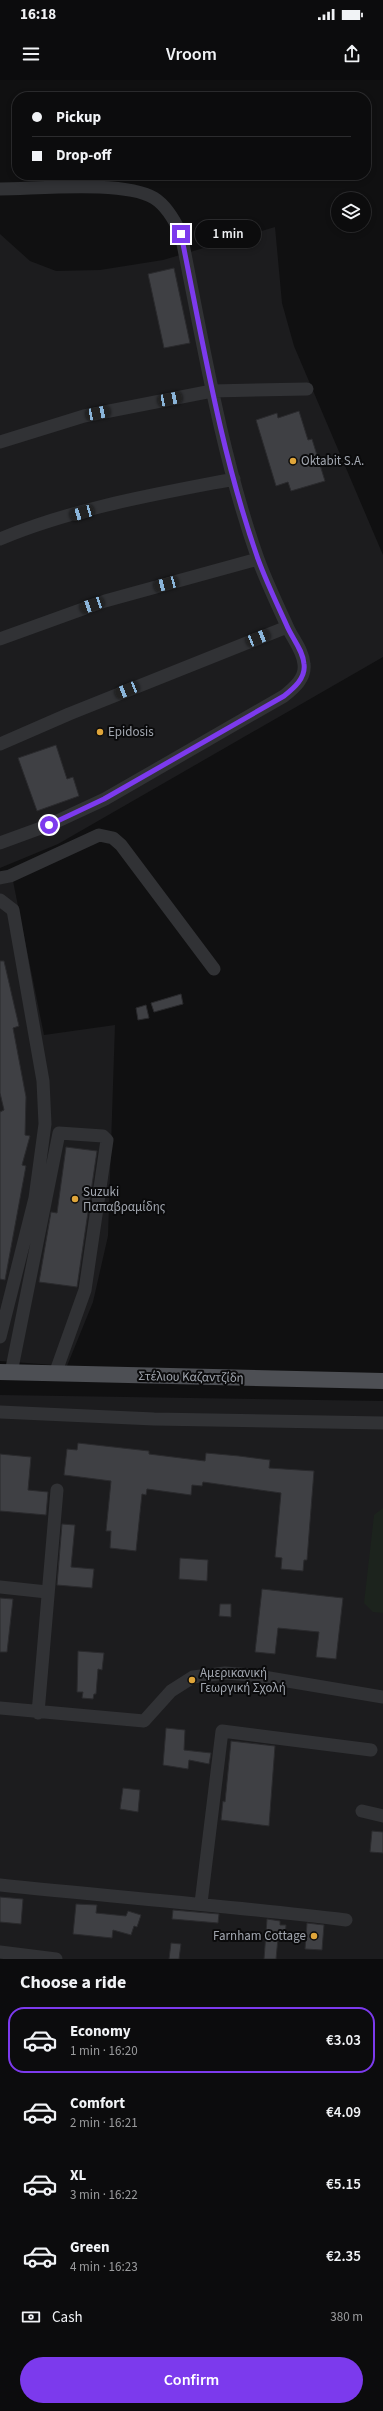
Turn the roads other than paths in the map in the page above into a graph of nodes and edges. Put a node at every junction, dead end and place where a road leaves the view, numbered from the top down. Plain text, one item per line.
1 (0, 189) edge
2 (307, 389) dead end
3 (212, 391) junction
4 (0, 442) edge
5 (234, 479) junction
6 (0, 539) edge
7 (258, 559) junction
8 (287, 627) junction
9 (0, 639) edge
10 (0, 744) edge
11 (0, 843) edge
12 (0, 878) edge
13 (0, 900) edge
14 (214, 969) dead end
15 (0, 1337) edge
16 (6, 1373) edge
17 (55, 1374) junction
18 (383, 1381) edge
19 (0, 1412) edge
20 (383, 1423) edge
21 (57, 1490) dead end
22 (0, 1587) edge
23 (47, 1592) junction
24 (383, 1697) edge
25 (0, 1708) edge
26 (38, 1713) junction
27 (371, 1750) dead end
28 (362, 1811) dead end
29 (383, 1816) edge
30 (0, 1885) edge
31 (201, 1903) junction
32 (346, 1920) dead end
33 (0, 1952) edge
34 (56, 1959) edge

1 - 3 street
2 - 3 street
3 - 4 street
3 - 5 street
5 - 6 street
5 - 7 street
7 - 8 street
7 - 9 street
8 - 10 street
8 - 11 street
12 - 14 street
13 - 15 street
16 - 17 main road, Στέλιου Καζαντζίδη
16 - 17 street
17 - 18 main road, Στέλιου Καζαντζίδη
19 - 20 street
21 - 23 street
22 - 23 street
23 - 26 street
24 - 26 street
25 - 26 street
27 - 31 street
28 - 29 street
30 - 31 street
31 - 32 street
33 - 34 street

